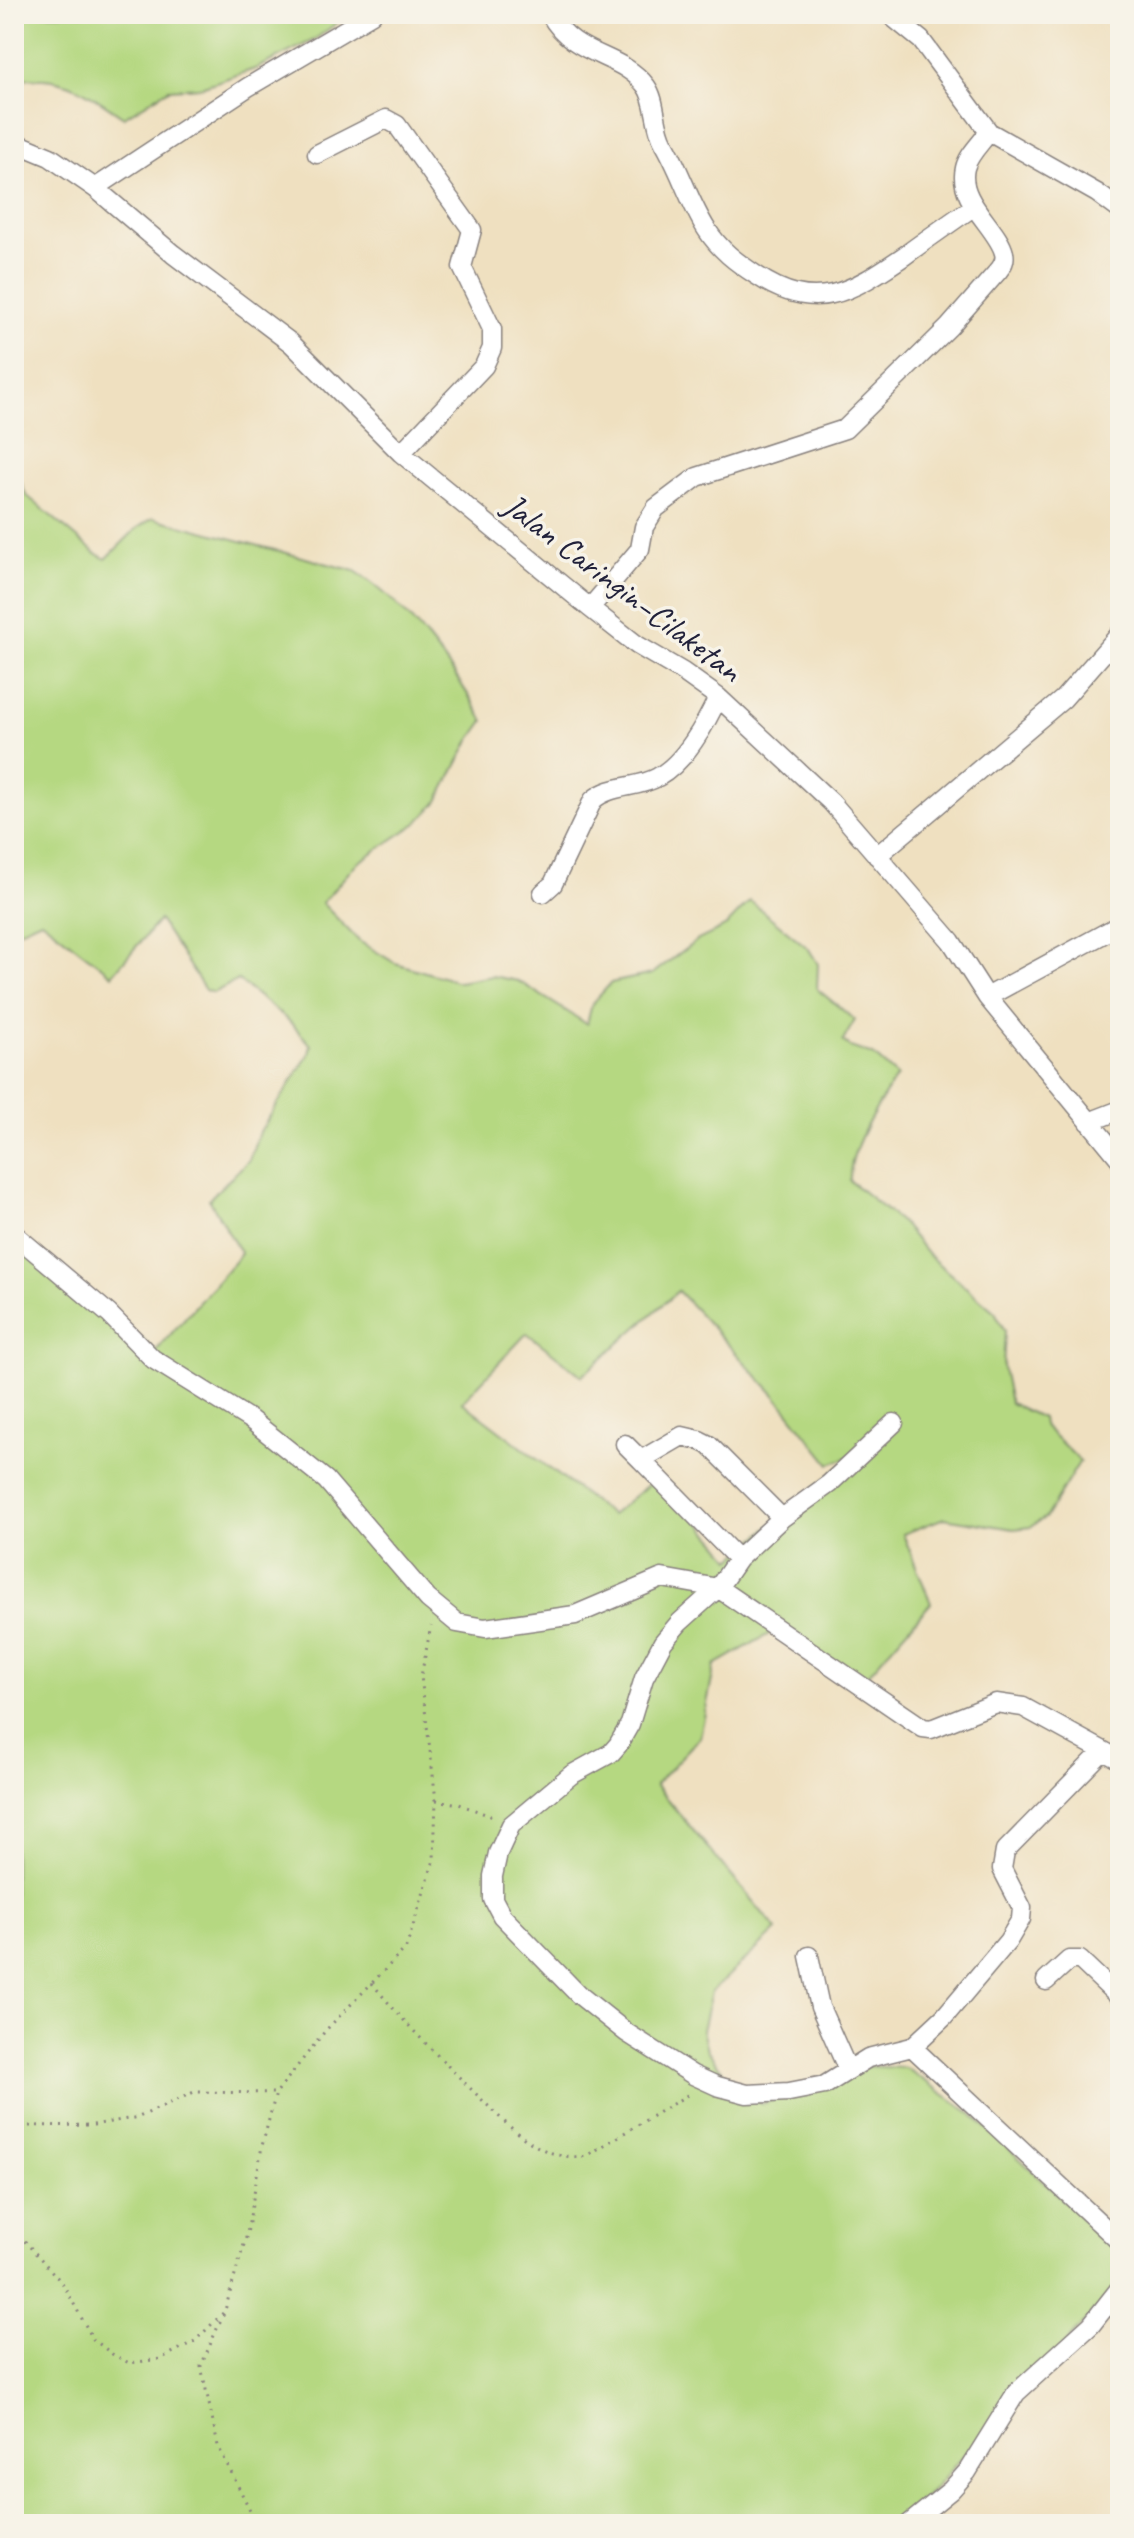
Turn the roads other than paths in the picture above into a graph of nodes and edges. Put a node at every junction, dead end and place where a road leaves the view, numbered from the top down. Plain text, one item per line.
1 (372, 14) edge
2 (550, 14) edge
3 (896, 16) edge
4 (989, 132) junction
5 (14, 142) edge
6 (317, 154) dead end
7 (95, 188) junction
8 (973, 207) junction
9 (1120, 210) edge
10 (401, 453) junction
11 (590, 608) junction
12 (1120, 634) edge
13 (718, 697) junction
14 (877, 856) junction
15 (543, 893) dead end
16 (1120, 925) edge
17 (987, 997) junction
18 (1120, 1110) edge
19 (1089, 1122) junction
20 (1120, 1159) edge
21 (14, 1234) edge
22 (894, 1423) dead end
23 (625, 1444) dead end
24 (641, 1460) junction
25 (782, 1518) junction
26 (738, 1559) junction
27 (718, 1588) junction
28 (1103, 1751) junction
29 (1120, 1760) edge
30 (809, 1956) dead end
31 (1046, 1981) dead end
32 (1120, 1998) edge
33 (912, 2047) junction
34 (848, 2070) junction
35 (1120, 2242) edge
36 (1120, 2288) edge
37 (909, 2524) edge

1 - 7 street
2 - 8 street
3 - 4 street
4 - 8 street
4 - 9 street
5 - 7 street, Jalan Caringin–Cilaketan
6 - 10 street
7 - 10 street, Jalan Caringin–Cilaketan
8 - 11 street
10 - 11 street, Jalan Caringin–Cilaketan
11 - 13 street, Jalan Caringin–Cilaketan
12 - 14 street
13 - 14 street, Jalan Caringin–Cilaketan
13 - 15 street
14 - 17 street, Jalan Caringin–Cilaketan
16 - 17 street
17 - 19 street, Jalan Caringin–Cilaketan
18 - 19 street
19 - 20 street, Jalan Caringin–Cilaketan
21 - 27 street
22 - 25 street
23 - 24 street
24 - 25 street
24 - 26 street
25 - 26 street
26 - 27 street
27 - 28 street
27 - 34 street
28 - 29 street
28 - 33 street
30 - 34 street
31 - 32 street
33 - 34 street
33 - 35 street
36 - 37 street

